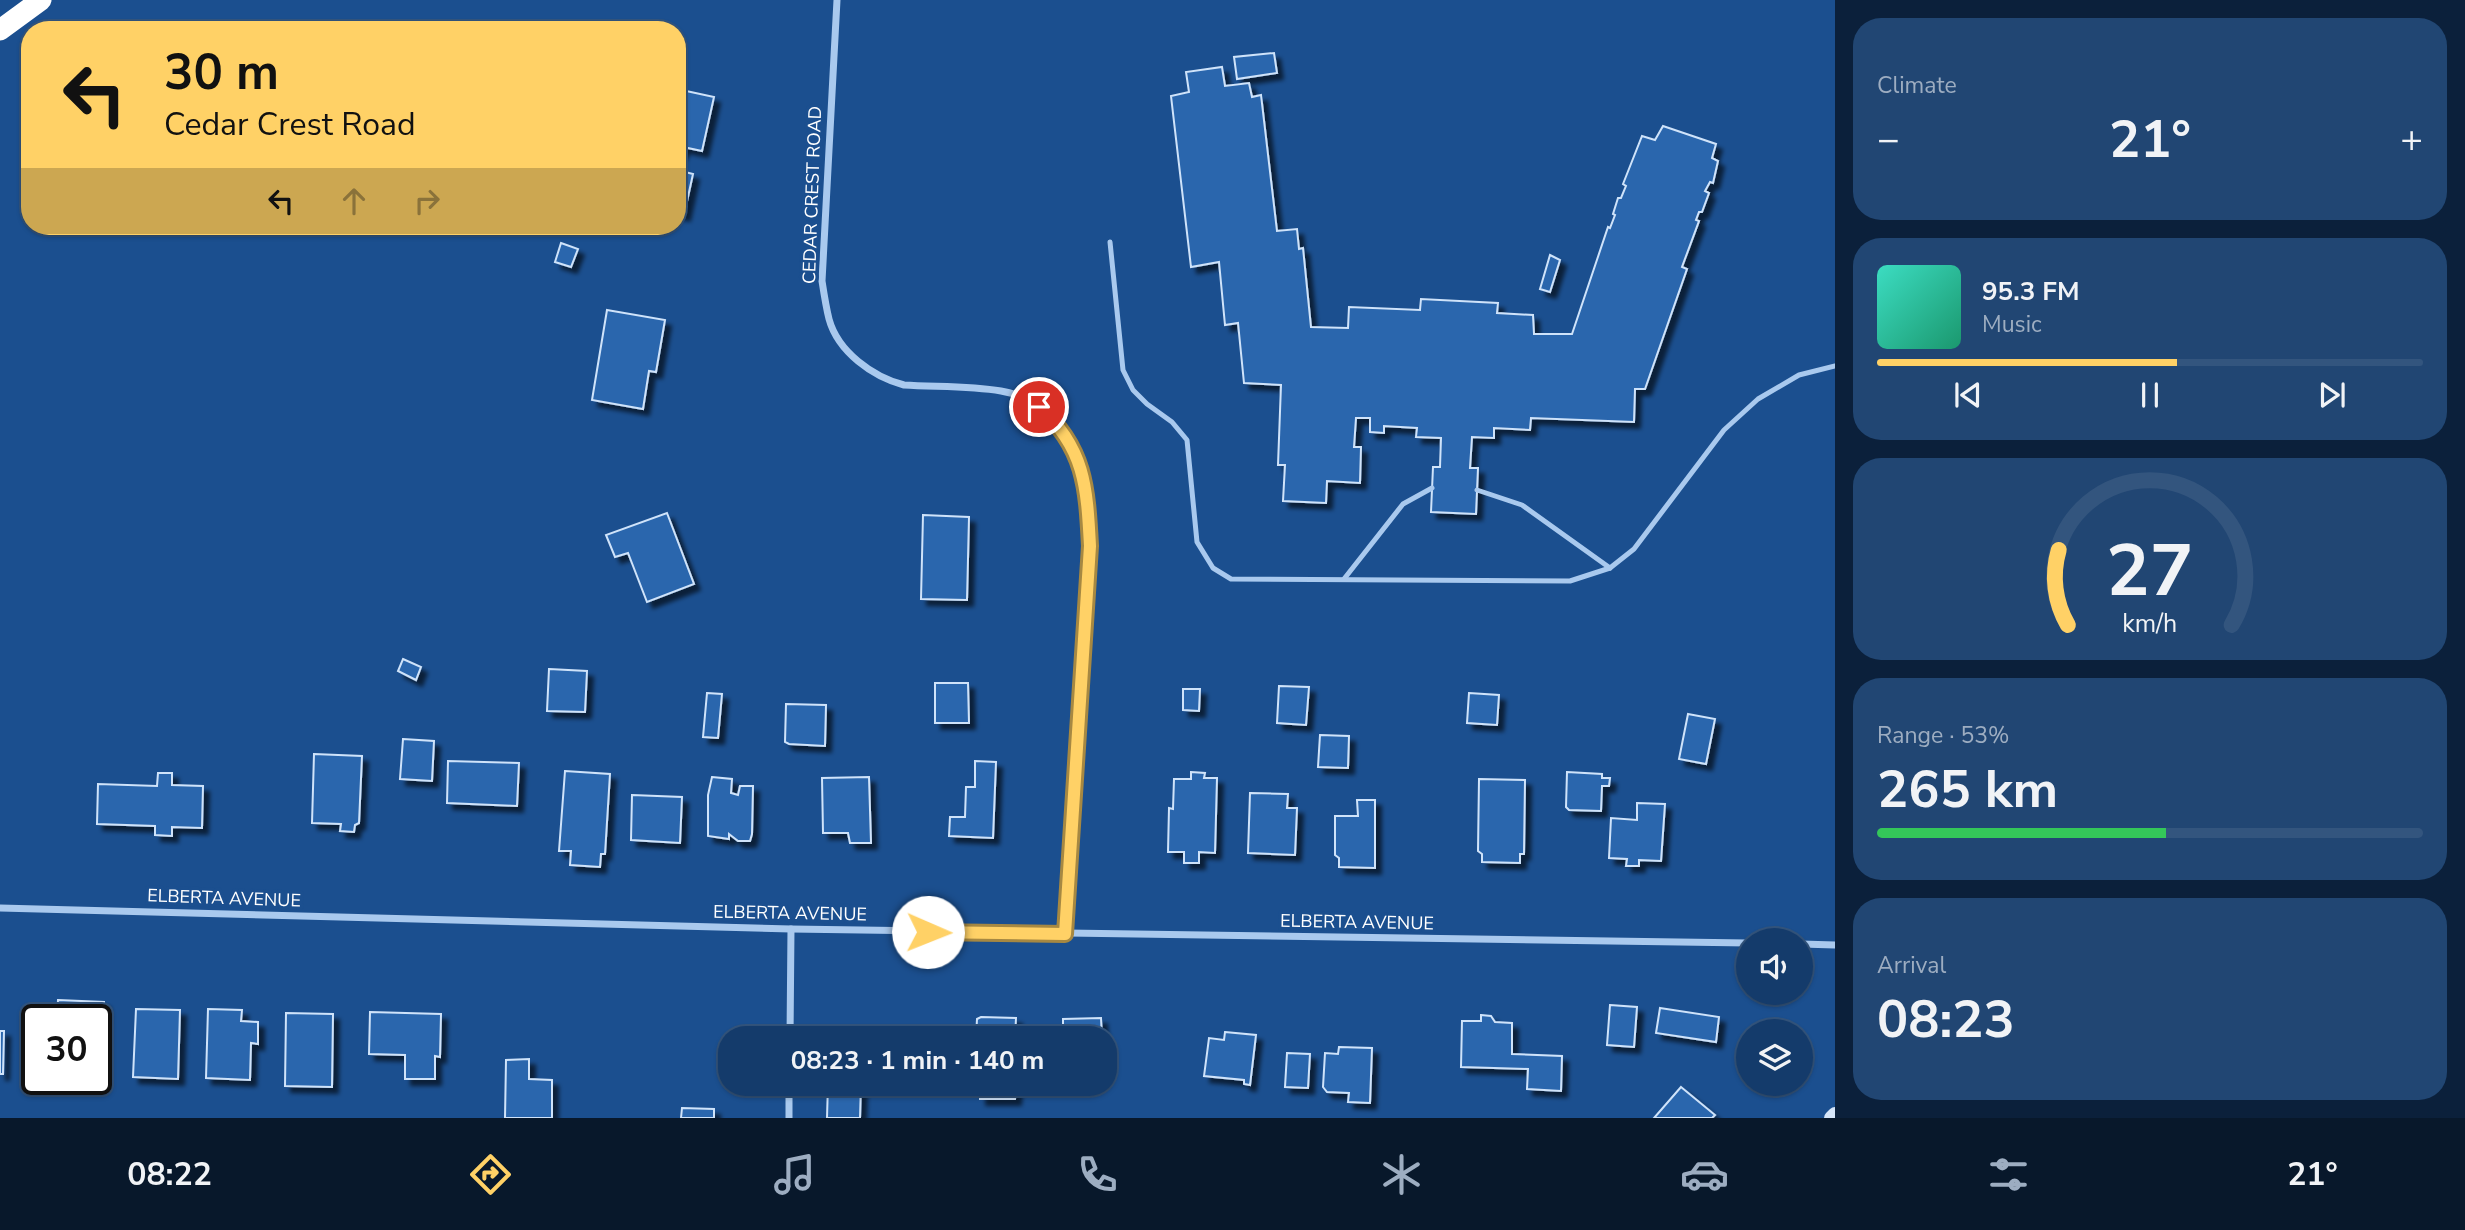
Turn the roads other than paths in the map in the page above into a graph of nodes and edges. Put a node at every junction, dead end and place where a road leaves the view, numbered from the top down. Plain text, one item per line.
1 (41, 0) edge
2 (837, 0) edge
3 (0, 30) edge
4 (1110, 242) dead end
5 (1835, 366) edge
6 (1432, 488) dead end
7 (1477, 490) dead end
8 (1610, 568) junction
9 (1344, 579) junction
10 (0, 908) edge
11 (791, 929) junction
12 (1065, 934) junction
13 (1736, 943) edge
14 (1813, 944) edge
15 (1835, 944) edge
16 (790, 1026) edge
17 (789, 1096) edge
18 (1835, 1114) edge
19 (789, 1118) edge
20 (1831, 1118) edge

1 - 3 highway
2 - 12 street, CEDAR CREST ROAD
4 - 9 lane
5 - 8 lane
6 - 9 lane
7 - 8 lane
8 - 9 lane
10 - 11 street, ELBERTA AVENUE
11 - 12 street, ELBERTA AVENUE
11 - 16 street
12 - 13 street, ELBERTA AVENUE
14 - 15 street
17 - 19 street
18 - 20 main road

